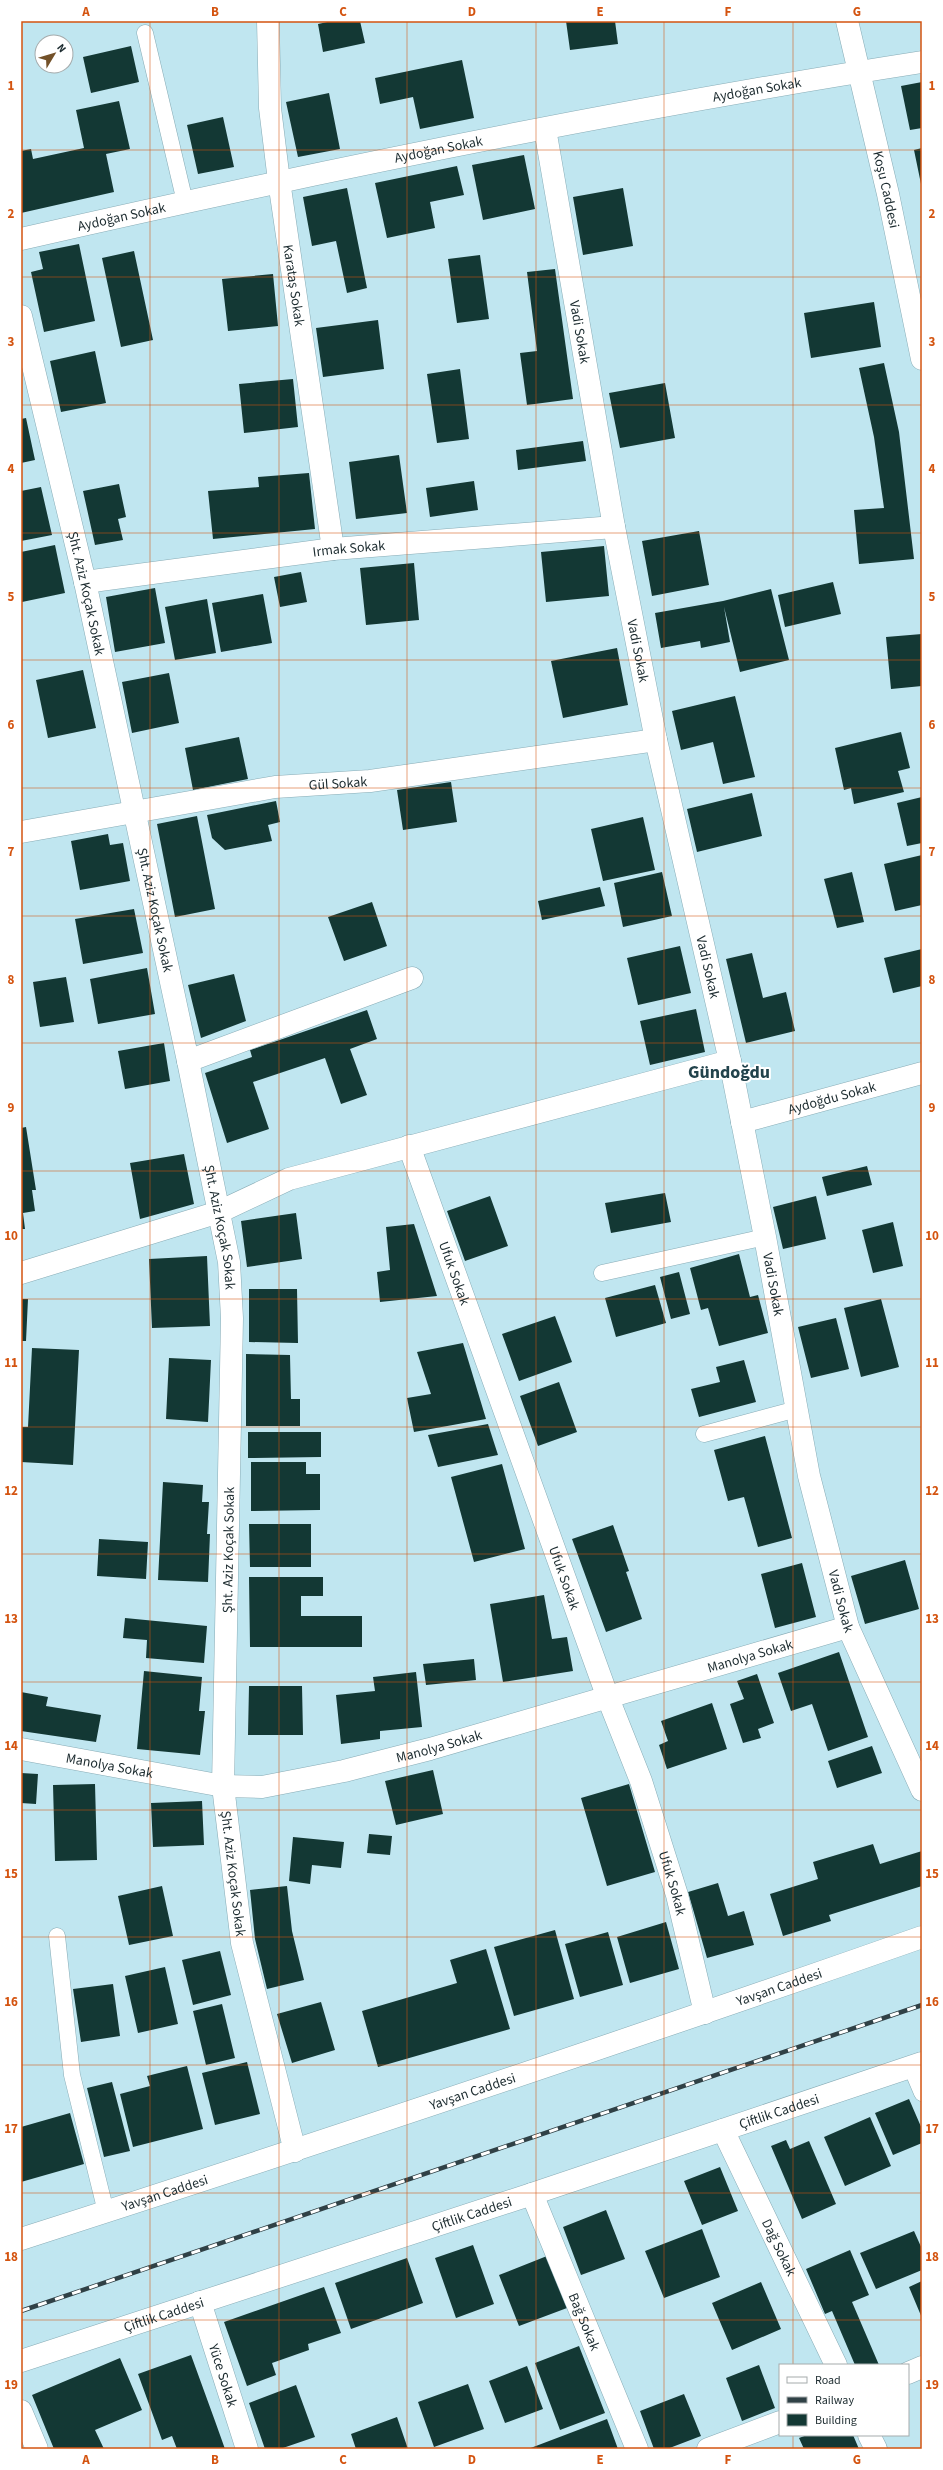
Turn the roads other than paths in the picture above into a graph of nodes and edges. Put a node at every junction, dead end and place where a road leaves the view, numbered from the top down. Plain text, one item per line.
1 (268, 21) edge
2 (847, 21) edge
3 (145, 33) dead end
4 (922, 62) edge
5 (859, 72) junction
6 (545, 129) junction
7 (279, 181) junction
8 (185, 202) junction
9 (21, 239) edge
10 (21, 316) edge
11 (922, 359) edge
12 (614, 527) junction
13 (333, 549) junction
14 (85, 582) junction
15 (656, 740) junction
16 (135, 814) junction
17 (21, 832) edge
18 (412, 978) dead end
19 (188, 1061) junction
20 (730, 1061) junction
21 (922, 1073) edge
22 (742, 1122) junction
23 (409, 1146) junction
24 (218, 1212) junction
25 (766, 1238) junction
26 (21, 1273) edge
27 (602, 1273) dead end
28 (797, 1409) junction
29 (704, 1434) dead end
30 (848, 1628) junction
31 (608, 1698) junction
32 (21, 1749) edge
33 (223, 1786) junction
34 (922, 1790) edge
35 (57, 1936) dead end
36 (922, 1936) edge
37 (705, 2013) junction
38 (916, 2065) edge
39 (922, 2093) edge
40 (723, 2130) junction
41 (295, 2151) junction
42 (532, 2194) junction
43 (106, 2212) junction
44 (21, 2239) edge
45 (200, 2302) junction
46 (21, 2361) edge
47 (836, 2364) edge
48 (922, 2367) edge
49 (909, 2373) edge
50 (21, 2411) edge
51 (779, 2422) edge
52 (870, 2436) edge
53 (38, 2449) edge
54 (248, 2449) edge
55 (637, 2449) edge
56 (708, 2449) edge
57 (876, 2449) edge

1 - 7 street, Karataş Sokak
2 - 5 street, Koşu Caddesi
3 - 8 lane
4 - 5 street, Aydoğan Sokak
5 - 6 street, Aydoğan Sokak
5 - 11 street, Koşu Caddesi
6 - 7 street, Aydoğan Sokak
6 - 12 street, Vadi Sokak
7 - 8 street, Aydoğan Sokak
7 - 13 street, Karataş Sokak
8 - 9 street, Aydoğan Sokak
10 - 14 street, Şht. Aziz Koçak Sokak
12 - 13 street, Irmak Sokak
12 - 15 street, Vadi Sokak
13 - 14 street, Irmak Sokak
14 - 16 street, Şht. Aziz Koçak Sokak
15 - 16 street, Gül Sokak
15 - 20 street, Vadi Sokak
16 - 17 street, Gül Sokak
16 - 19 street, Şht. Aziz Koçak Sokak
18 - 19 street
19 - 24 street, Şht. Aziz Koçak Sokak
20 - 22 street, Vadi Sokak
20 - 23 street
21 - 22 street, Aydoğdu Sokak
22 - 25 street, Vadi Sokak
23 - 24 street
23 - 31 street, Ufuk Sokak
24 - 26 street
24 - 33 street, Şht. Aziz Koçak Sokak
25 - 27 lane
25 - 28 street, Vadi Sokak
28 - 29 lane
28 - 30 street, Vadi Sokak
30 - 31 street, Manolya Sokak
30 - 34 street, Vadi Sokak
31 - 33 street, Manolya Sokak
31 - 37 street, Ufuk Sokak
32 - 33 street, Manolya Sokak
33 - 41 street, Şht. Aziz Koçak Sokak
35 - 43 lane
36 - 37 street, Yavşan Caddesi
37 - 41 street, Yavşan Caddesi
38 - 39 lane
38 - 40 street, Çiftlik Caddesi
40 - 42 street, Çiftlik Caddesi
40 - 47 street, Dağ Sokak
41 - 43 street, Yavşan Caddesi
42 - 45 street, Çiftlik Caddesi
42 - 55 street, Bağ Sokak
43 - 44 street, Yavşan Caddesi
45 - 46 street, Çiftlik Caddesi
45 - 54 street, Yüce Sokak
48 - 49 street
50 - 53 street
51 - 56 street
52 - 57 street

